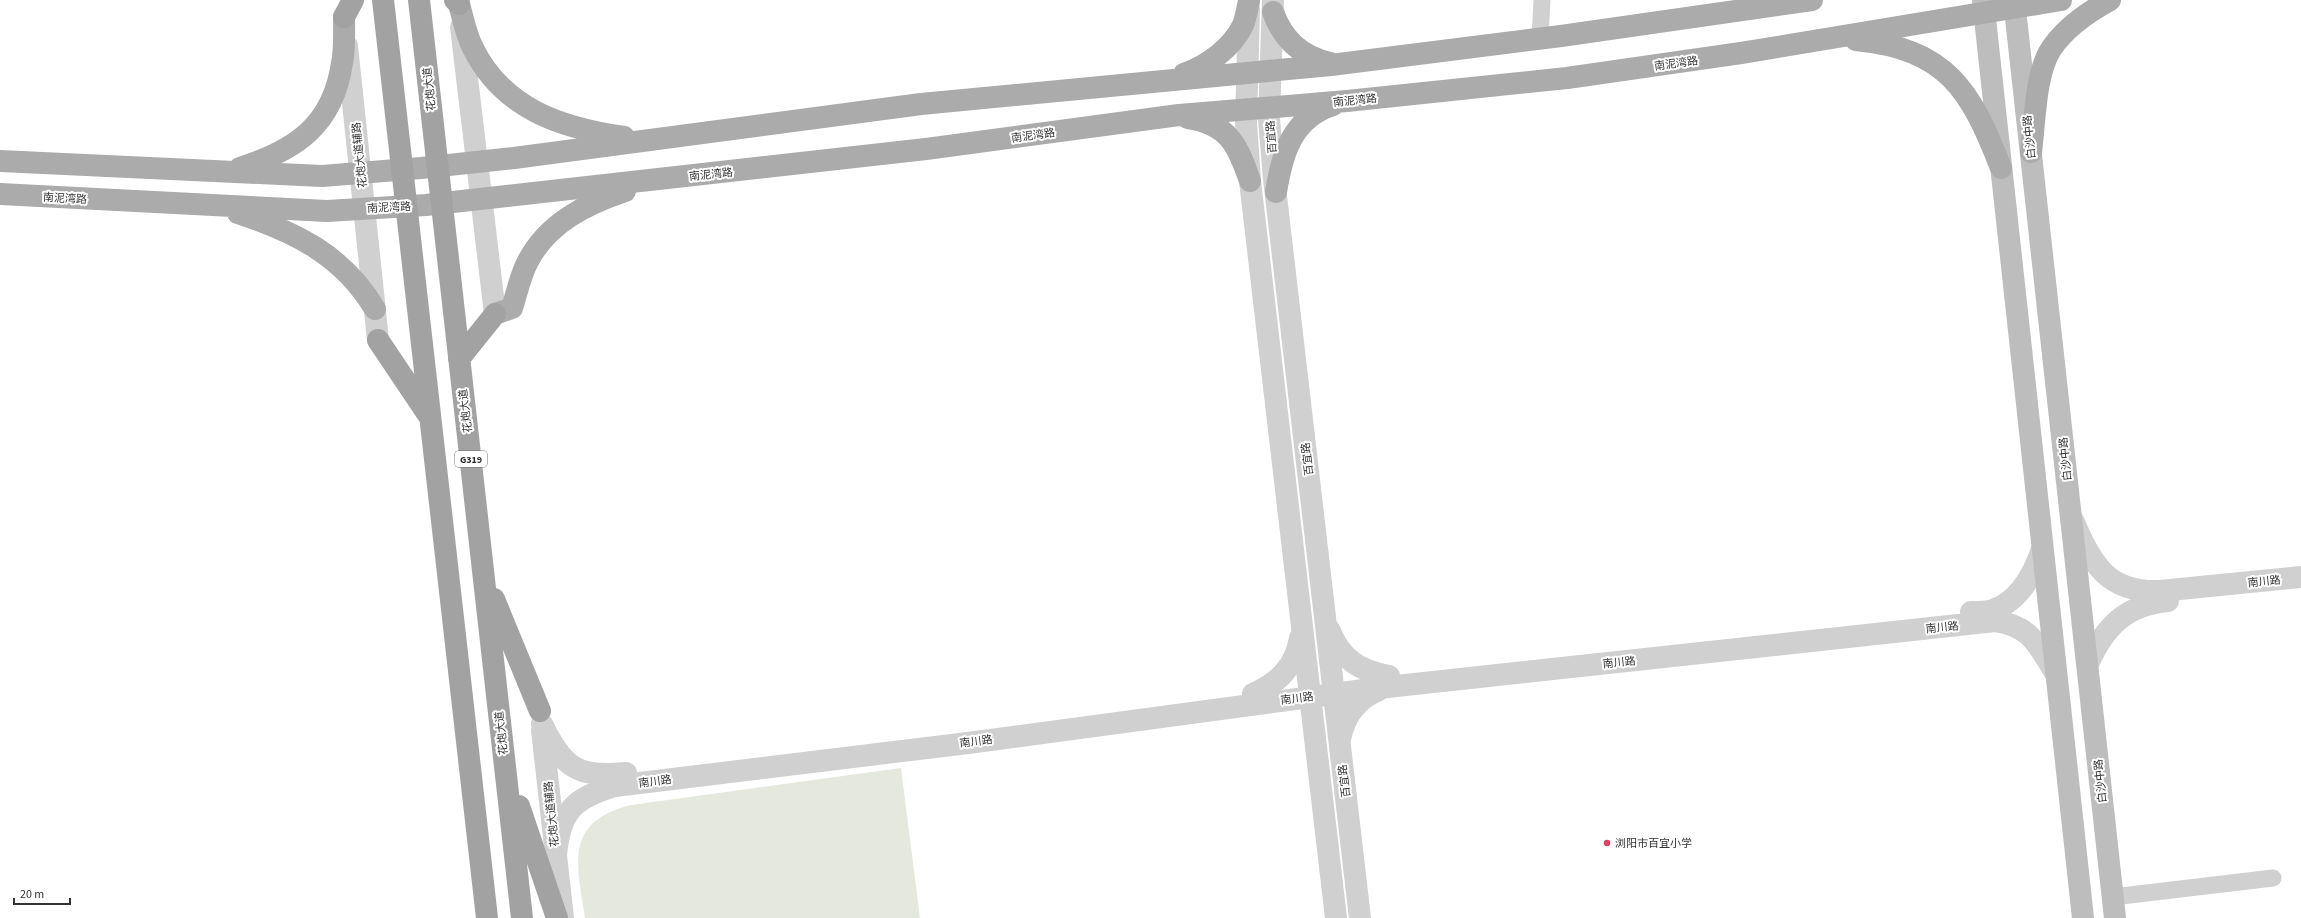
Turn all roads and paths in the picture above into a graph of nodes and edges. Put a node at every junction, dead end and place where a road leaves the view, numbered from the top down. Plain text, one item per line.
1 (383, 0) edge
2 (419, 0) edge
3 (1249, 0) edge
4 (1542, 0) edge
5 (1812, 0) edge
6 (2061, 0) edge
7 (2110, 0) edge
8 (457, 2) edge
9 (2014, 4) edge
10 (1273, 6) edge
11 (1983, 6) edge
12 (349, 9) edge
13 (1540, 38) junction
14 (1833, 38) junction
15 (1337, 64) junction
16 (1271, 70) junction
17 (1246, 72) junction
18 (1167, 79) junction
19 (1347, 101) junction
20 (1270, 107) junction
21 (1246, 110) junction
22 (1171, 116) junction
23 (652, 140) junction
24 (2031, 152) junction
25 (0, 161) edge
26 (477, 162) junction
27 (437, 166) junction
28 (2001, 168) junction
29 (402, 170) junction
30 (216, 171) junction
31 (361, 173) junction
32 (661, 179) junction
33 (1250, 181) junction
34 (1276, 192) junction
35 (0, 194) edge
36 (482, 199) junction
37 (442, 204) junction
38 (216, 205) junction
39 (407, 206) junction
40 (364, 209) junction
41 (375, 309) junction
42 (495, 314) junction
43 (378, 340) joint
44 (459, 359) junction
45 (431, 419) junction
46 (2072, 518) junction
47 (2042, 549) junction
48 (484, 575) junction
49 (2301, 577) edge
50 (2301, 587) edge
51 (1325, 620) junction
52 (1302, 629) junction
53 (2088, 664) junction
54 (2056, 674) junction
55 (1388, 682) junction
56 (1333, 689) junction
57 (1309, 692) junction
58 (1257, 698) junction
59 (541, 717) junction
60 (1340, 744) junction
61 (1315, 746) junction
62 (505, 766) junction
63 (556, 855) junction
64 (2273, 878) dead end
65 (2114, 908) edge
66 (487, 918) edge
67 (522, 918) edge
68 (557, 918) edge
69 (563, 918) edge
70 (1336, 918) edge
71 (1360, 918) edge
72 (2083, 918) edge

1 - 29 highway
2 - 27 highway, 花炮大道 / G319
3 - 17 street
3 - 18 main road
4 - 13 street
5 - 13 main road
6 - 9 main road, 南泥湾路
7 - 24 main road
8 - 23 main road
8 - 26 street
9 - 11 main road, 南泥湾路
9 - 24 main road, 白沙中路
10 - 15 main road
10 - 16 street, 百宜路
11 - 14 main road, 南泥湾路
11 - 28 main road
12 - 30 main road
12 - 31 street, 花炮大道辅路
13 - 15 main road
14 - 19 main road, 南泥湾路
14 - 28 main road
15 - 16 main road
16 - 17 main road
16 - 20 street, 百宜路
17 - 18 main road
17 - 21 street
18 - 23 main road
19 - 20 main road, 南泥湾路
19 - 34 main road
20 - 21 main road, 南泥湾路
20 - 34 street, 百宜路
21 - 22 main road, 南泥湾路
21 - 33 street
22 - 32 main road, 南泥湾路
22 - 33 main road
23 - 26 main road
24 - 46 main road, 白沙中路
25 - 30 main road
26 - 27 main road
26 - 36 street
27 - 29 main road
27 - 37 highway, 花炮大道 / G319
28 - 47 main road
29 - 31 main road
29 - 39 highway
30 - 31 main road
31 - 40 street, 花炮大道辅路
32 - 36 main road, 南泥湾路
32 - 42 main road
33 - 52 street
34 - 51 street, 百宜路
35 - 38 main road, 南泥湾路
36 - 37 main road, 南泥湾路
36 - 42 street
37 - 39 main road, 南泥湾路
37 - 44 highway, 花炮大道 / G319
38 - 40 main road, 南泥湾路
38 - 41 main road
39 - 40 main road, 南泥湾路
39 - 45 highway
40 - 41 street, 花炮大道辅路
41 - 43 street, 花炮大道辅路
42 - 44 highway
43 - 45 highway
44 - 48 highway, 花炮大道 / G319
45 - 66 highway
46 - 49 street, 南川路
46 - 53 main road, 白沙中路
47 - 54 main road
47 - 55 street, 南川路
48 - 59 highway
48 - 62 highway, 花炮大道 / G319
50 - 53 street, 南川路
51 - 55 street
51 - 56 street, 百宜路
52 - 57 street
52 - 58 street
53 - 65 main road, 白沙中路
54 - 55 street, 南川路
54 - 72 main road
55 - 56 street, 南川路
55 - 60 street
56 - 57 street, 南川路
56 - 60 street, 百宜路
57 - 58 street, 南川路
57 - 61 street
58 - 59 street, 南川路
58 - 61 street
58 - 63 street, 南川路
59 - 63 street, 花炮大道辅路
60 - 71 street, 百宜路
61 - 70 street
62 - 67 highway, 花炮大道 / G319
62 - 68 highway
63 - 69 street, 花炮大道辅路
64 - 65 street

